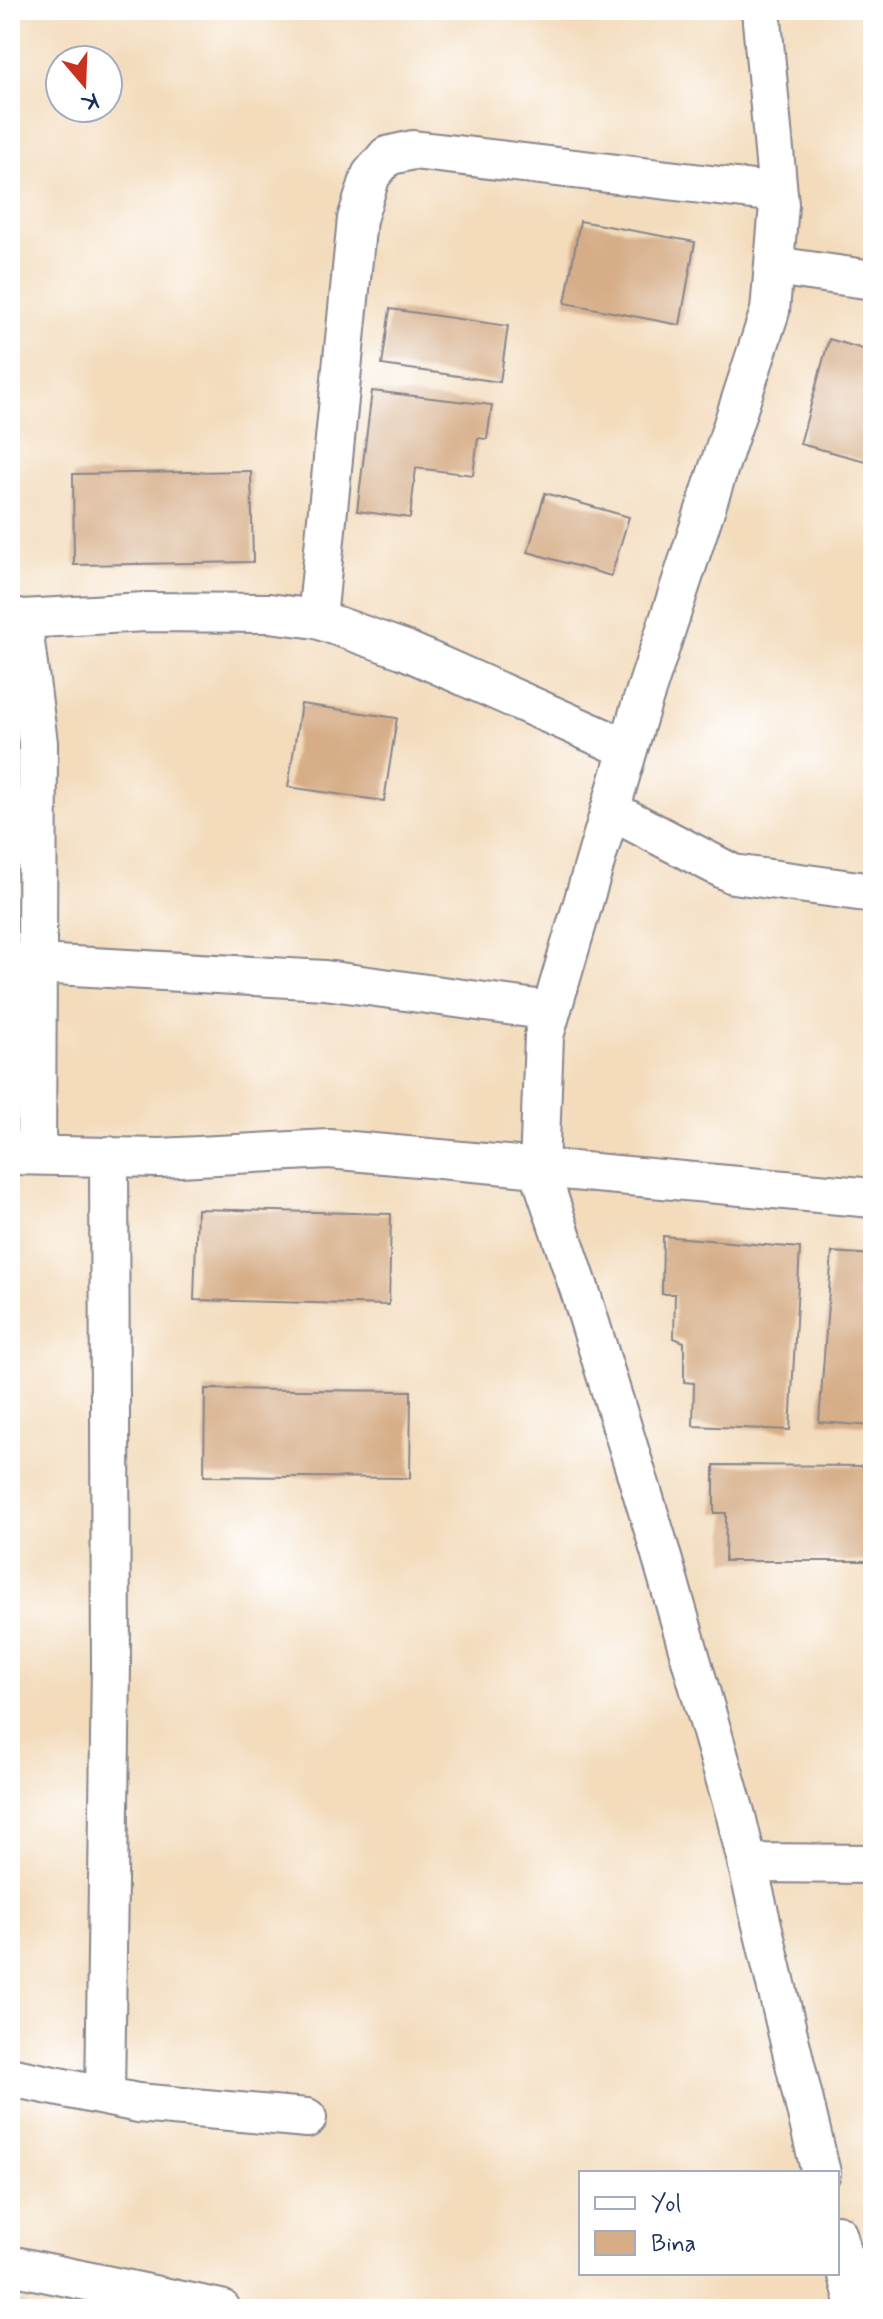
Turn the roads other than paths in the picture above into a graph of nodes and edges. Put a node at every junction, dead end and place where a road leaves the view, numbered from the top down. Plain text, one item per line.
1 (761, 10) edge
2 (778, 193) junction
3 (774, 266) junction
4 (873, 280) edge
5 (16, 618) edge
6 (317, 619) junction
7 (24, 740) edge
8 (628, 749) junction
9 (610, 810) junction
10 (873, 893) edge
11 (38, 964) junction
12 (551, 1011) junction
13 (23, 1155) edge
14 (109, 1156) junction
15 (539, 1169) junction
16 (873, 1198) edge
17 (747, 1863) junction
18 (873, 1864) edge
19 (10, 2077) edge
20 (105, 2096) junction
21 (307, 2118) dead end
22 (821, 2171) edge
23 (839, 2242) edge
24 (10, 2265) edge
25 (221, 2309) edge
26 (857, 2309) edge

1 - 2 street
2 - 3 street
2 - 6 street
3 - 4 street
3 - 8 street
5 - 6 street
5 - 7 street
6 - 8 street
7 - 11 street
8 - 9 street
9 - 10 street
9 - 12 street
11 - 12 street
11 - 13 street
12 - 15 street
13 - 14 street
14 - 15 street
14 - 20 street
15 - 16 street
15 - 17 street
17 - 18 street
17 - 22 street
19 - 20 street
20 - 21 street
23 - 26 street
24 - 25 street

